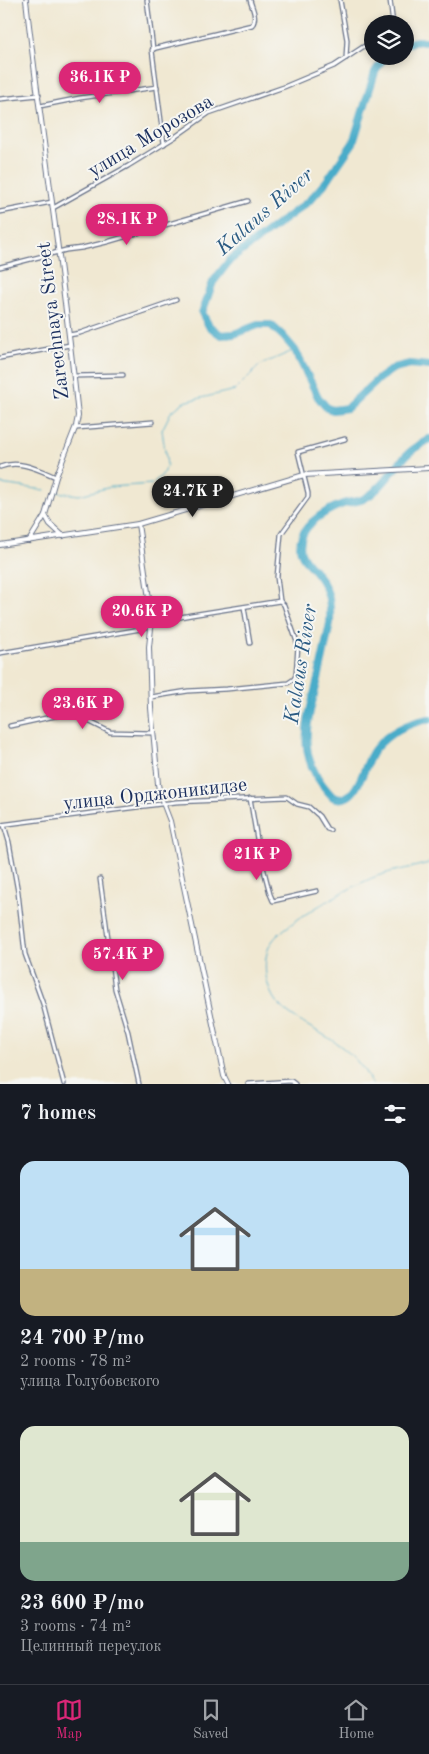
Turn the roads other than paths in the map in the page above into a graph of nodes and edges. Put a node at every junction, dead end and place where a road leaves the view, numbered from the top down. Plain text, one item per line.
1 (26, 0) edge
2 (147, 0) edge
3 (250, 0) edge
4 (340, 0) edge
5 (390, 0) edge
6 (392, 15) edge
7 (364, 47) edge
8 (152, 51) junction
9 (346, 59) junction
10 (157, 87) junction
11 (39, 95) junction
12 (0, 99) edge
13 (40, 106) junction
14 (164, 144) junction
15 (52, 202) junction
16 (248, 202) dead end
17 (52, 208) junction
18 (0, 212) edge
19 (60, 252) junction
20 (0, 267) edge
21 (176, 300) dead end
22 (69, 335) junction
23 (70, 345) junction
24 (0, 358) edge
25 (122, 375) dead end
26 (74, 376) junction
27 (153, 422) dead end
28 (76, 428) junction
29 (345, 439) dead end
30 (1, 464) edge
31 (429, 468) edge
32 (304, 475) junction
33 (56, 477) junction
34 (45, 515) junction
35 (138, 524) junction
36 (63, 536) junction
37 (29, 541) junction
38 (0, 545) edge
39 (280, 601) junction
40 (244, 607) junction
41 (151, 626) junction
42 (250, 643) dead end
43 (0, 653) edge
44 (151, 697) junction
45 (10, 726) dead end
46 (153, 732) junction
47 (250, 798) junction
48 (164, 804) junction
49 (2, 825) edge
50 (330, 830) dead end
51 (100, 879) dead end
52 (317, 890) dead end
53 (64, 1084) edge
54 (139, 1084) edge
55 (228, 1084) edge
56 (248, 1084) edge
57 (295, 1084) edge

1 - 11 street, Zarechnaya Street
2 - 8 street
3 - 8 street
4 - 9 street
5 - 6 street
7 - 9 street, улица Морозова
8 - 10 street
9 - 14 street, улица Морозова
10 - 13 street
10 - 14 street
11 - 12 street
11 - 13 street, Zarechnaya Street
13 - 15 street, Zarechnaya Street
14 - 17 street, улица Морозова
15 - 17 street, Zarechnaya Street
15 - 18 street
16 - 19 street
17 - 19 street, Zarechnaya Street
19 - 20 street
19 - 22 street, Zarechnaya Street
21 - 22 street
22 - 23 street, Zarechnaya Street
23 - 24 street
23 - 26 street, Zarechnaya Street
25 - 26 street
26 - 28 street, Zarechnaya Street
27 - 28 street
28 - 33 street, Zarechnaya Street
29 - 32 street
30 - 33 street
31 - 32 street
32 - 35 street
32 - 39 street
33 - 34 street, Zarechnaya Street
34 - 36 street
34 - 37 street, Zarechnaya Street
35 - 36 street
35 - 41 street
36 - 37 street
37 - 38 street
39 - 40 street
39 - 44 street
40 - 41 street
40 - 42 street
41 - 43 street
41 - 44 street
44 - 46 street
45 - 46 street
46 - 48 street
47 - 48 street, улица Орджоникидзе
47 - 50 street, улица Орджоникидзе
47 - 52 street
48 - 49 street, улица Орджоникидзе
48 - 55 street
49 - 53 street
51 - 54 street
56 - 57 street

